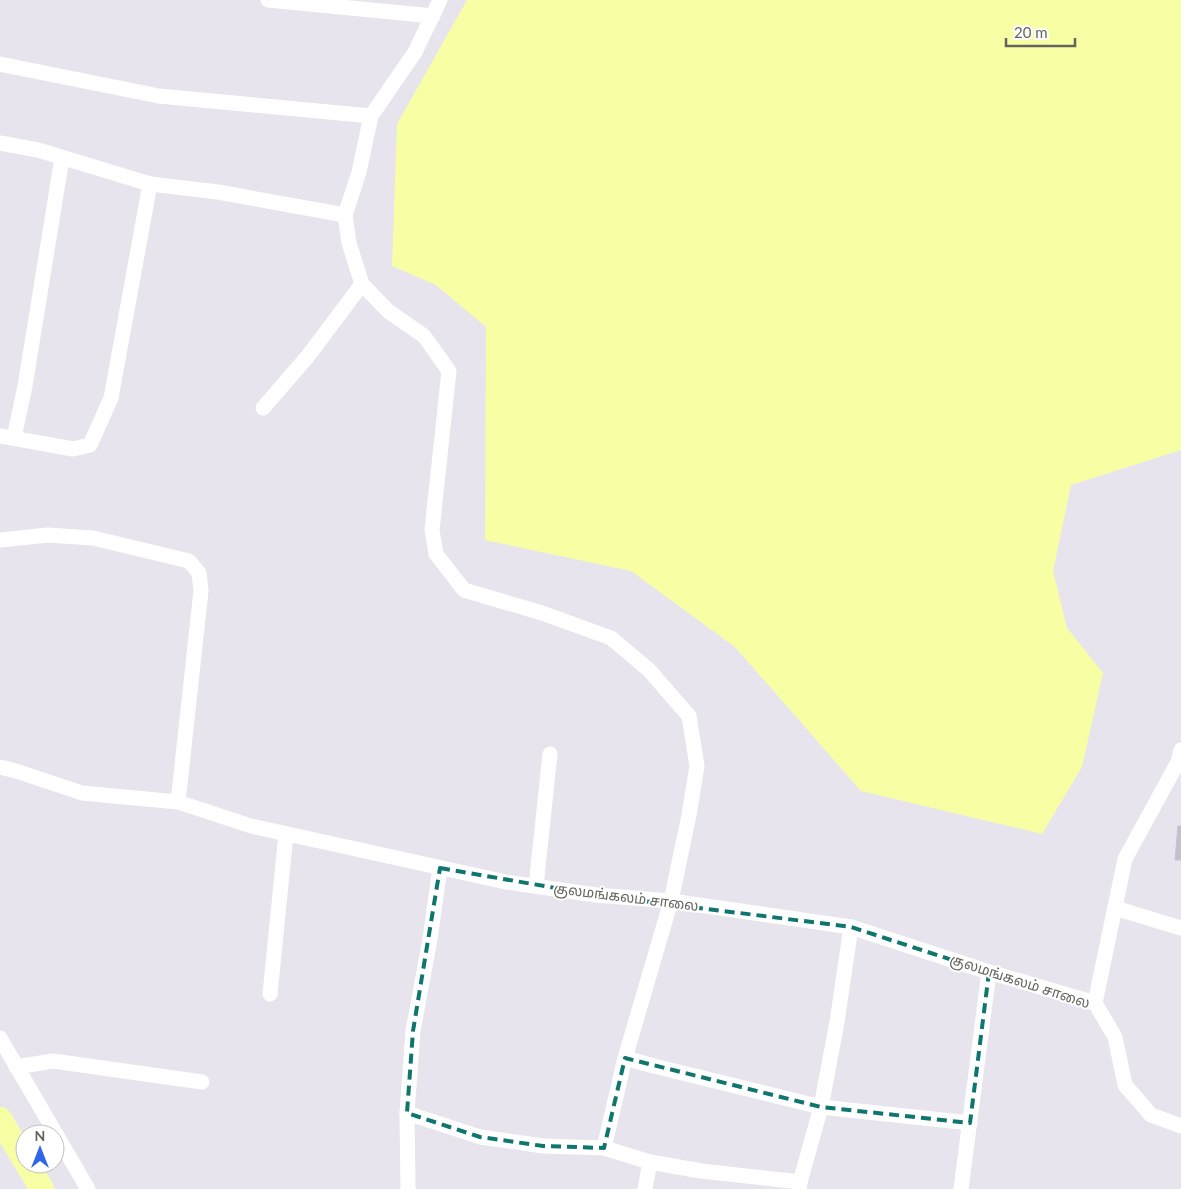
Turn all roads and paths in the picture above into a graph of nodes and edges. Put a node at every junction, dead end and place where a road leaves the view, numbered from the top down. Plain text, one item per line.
1 (268, 0) edge
2 (440, 0) edge
3 (432, 16) junction
4 (0, 64) edge
5 (371, 116) junction
6 (0, 143) edge
7 (62, 158) junction
8 (150, 184) junction
9 (345, 215) junction
10 (362, 284) junction
11 (263, 408) dead end
12 (7, 437) edge
13 (0, 540) edge
14 (1181, 750) edge
15 (550, 754) dead end
16 (0, 767) edge
17 (178, 802) junction
18 (286, 834) junction
19 (440, 868) junction
20 (536, 886) junction
21 (671, 901) junction
22 (1115, 908) junction
23 (851, 927) junction
24 (1181, 928) edge
25 (989, 972) junction
26 (270, 994) dead end
27 (1095, 1003) junction
28 (0, 1038) edge
29 (625, 1058) junction
30 (16, 1067) junction
31 (202, 1082) dead end
32 (821, 1107) junction
33 (407, 1113) junction
34 (970, 1123) junction
35 (1181, 1126) edge
36 (604, 1148) junction
37 (650, 1162) junction
38 (800, 1186) edge
39 (88, 1189) edge
40 (408, 1189) edge
41 (645, 1189) edge
42 (961, 1189) edge

1 - 3 street
2 - 3 street
3 - 5 street
4 - 5 street
5 - 9 street
6 - 7 street
7 - 8 street
7 - 12 street
8 - 9 street
8 - 12 street
9 - 10 street
10 - 11 street
10 - 21 street
13 - 17 street
14 - 22 street
15 - 20 street
16 - 17 street, குலமங்கலம் சாலை
17 - 18 street, குலமங்கலம் சாலை
18 - 19 street, குலமங்கலம் சாலை
18 - 26 street
19 - 20 street, குலமங்கலம் சாலை
19 - 33 street
20 - 21 street, குலமங்கலம் சாலை
21 - 23 street, குலமங்கலம் சாலை
21 - 29 street
22 - 24 street
22 - 27 street
23 - 25 street, குலமங்கலம் சாலை
23 - 32 street
25 - 27 street, குலமங்கலம் சாலை
25 - 34 street
27 - 35 street, குலமங்கலம் சாலை
28 - 30 street
29 - 32 street
29 - 36 street
30 - 31 street
30 - 39 street
32 - 34 street
32 - 38 street
33 - 36 street
33 - 40 street
34 - 42 street
36 - 37 street
37 - 38 street
37 - 41 street

